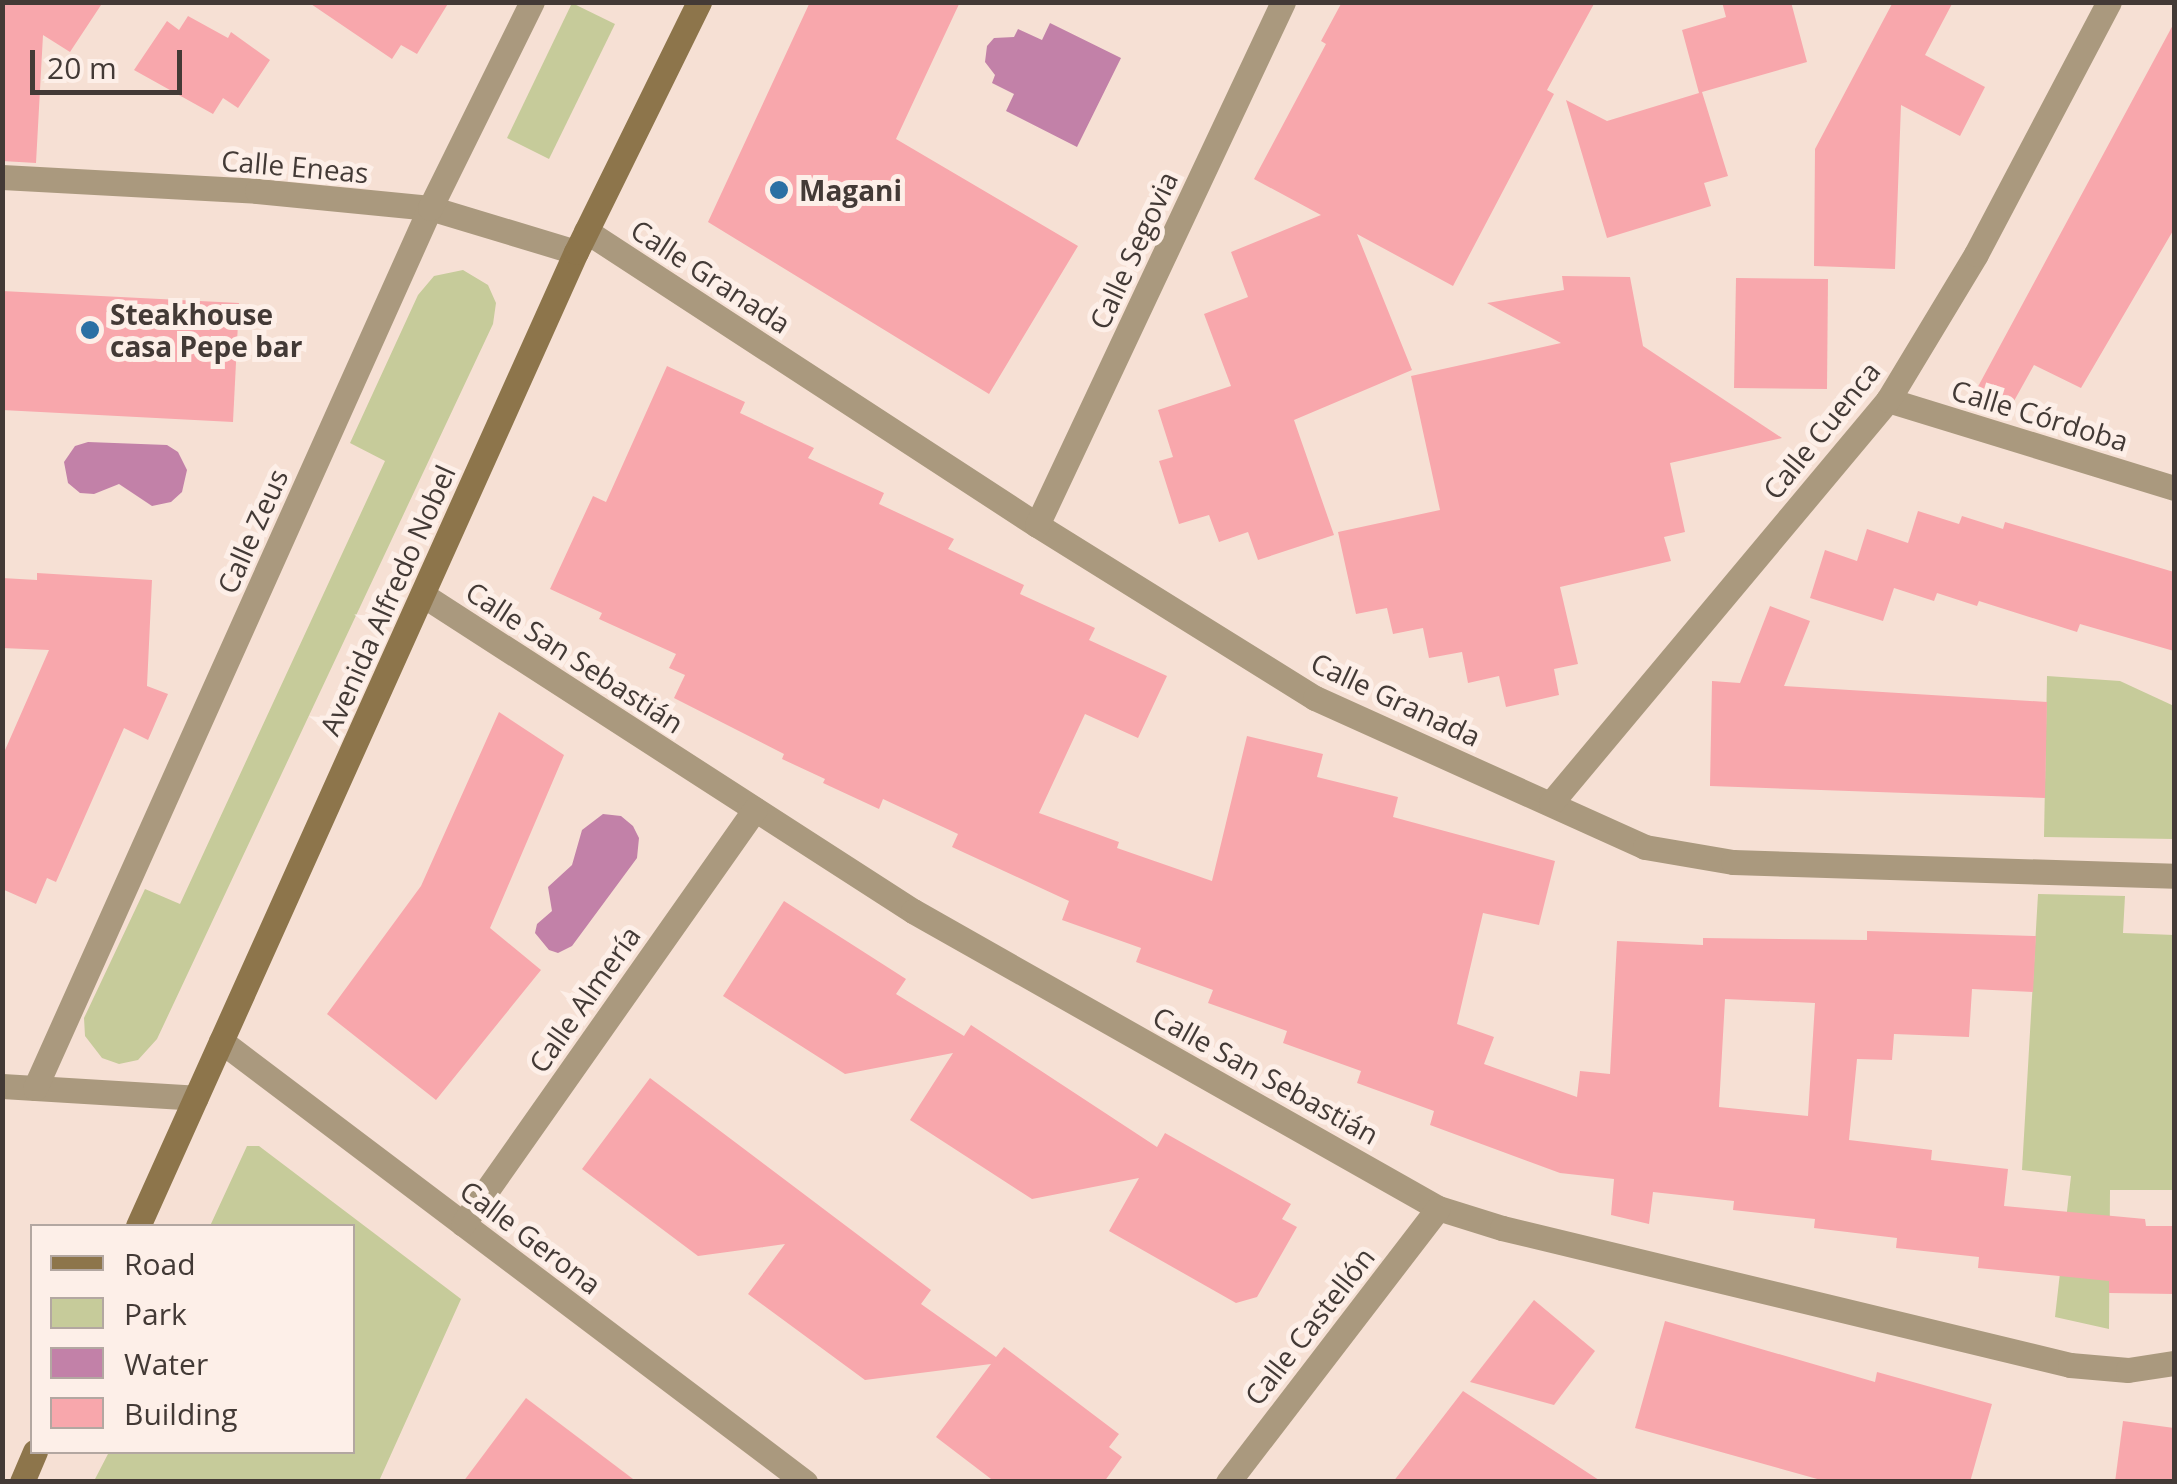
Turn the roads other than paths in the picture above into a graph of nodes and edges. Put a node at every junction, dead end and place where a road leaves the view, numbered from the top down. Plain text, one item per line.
1 (532, 2) edge
2 (699, 2) edge
3 (1284, 2) edge
4 (2109, 2) edge
5 (2, 178) edge
6 (430, 208) junction
7 (581, 241) junction
8 (1888, 400) junction
9 (2174, 488) edge
10 (1037, 525) junction
11 (423, 595) junction
12 (1551, 803) junction
13 (755, 808) junction
14 (2174, 876) edge
15 (222, 1041) junction
16 (2, 1086) edge
17 (35, 1088) junction
18 (196, 1098) junction
19 (1438, 1208) junction
20 (139, 1224) edge
21 (463, 1224) junction
22 (2174, 1364) edge
23 (35, 1454) edge
24 (22, 1482) edge
25 (804, 1482) edge
26 (1228, 1482) edge

1 - 6 street, Calle Zeus
2 - 7 main road, Avenida Alfredo Nobel
3 - 10 street, Calle Segovia
4 - 8 street, Calle Cuenca
5 - 6 street, Calle Eneas
6 - 7 street, Calle Eneas
6 - 17 street, Calle Zeus
7 - 10 street, Calle Granada
7 - 11 main road, Avenida Alfredo Nobel
8 - 9 street, Calle Córdoba
8 - 12 street, Calle Cuenca
10 - 12 street, Calle Granada
11 - 13 street, Calle San Sebastián
11 - 15 main road, Avenida Alfredo Nobel
12 - 14 street, Calle Granada
13 - 19 street, Calle San Sebastián
13 - 21 street, Calle Almería
15 - 18 main road, Avenida Alfredo Nobel
15 - 21 street, Calle Gerona
16 - 17 street
17 - 18 street
18 - 20 main road, Avenida Alfredo Nobel
19 - 22 street, Calle San Sebastián
19 - 26 street, Calle Castellón
21 - 25 street, Calle Gerona
23 - 24 main road

